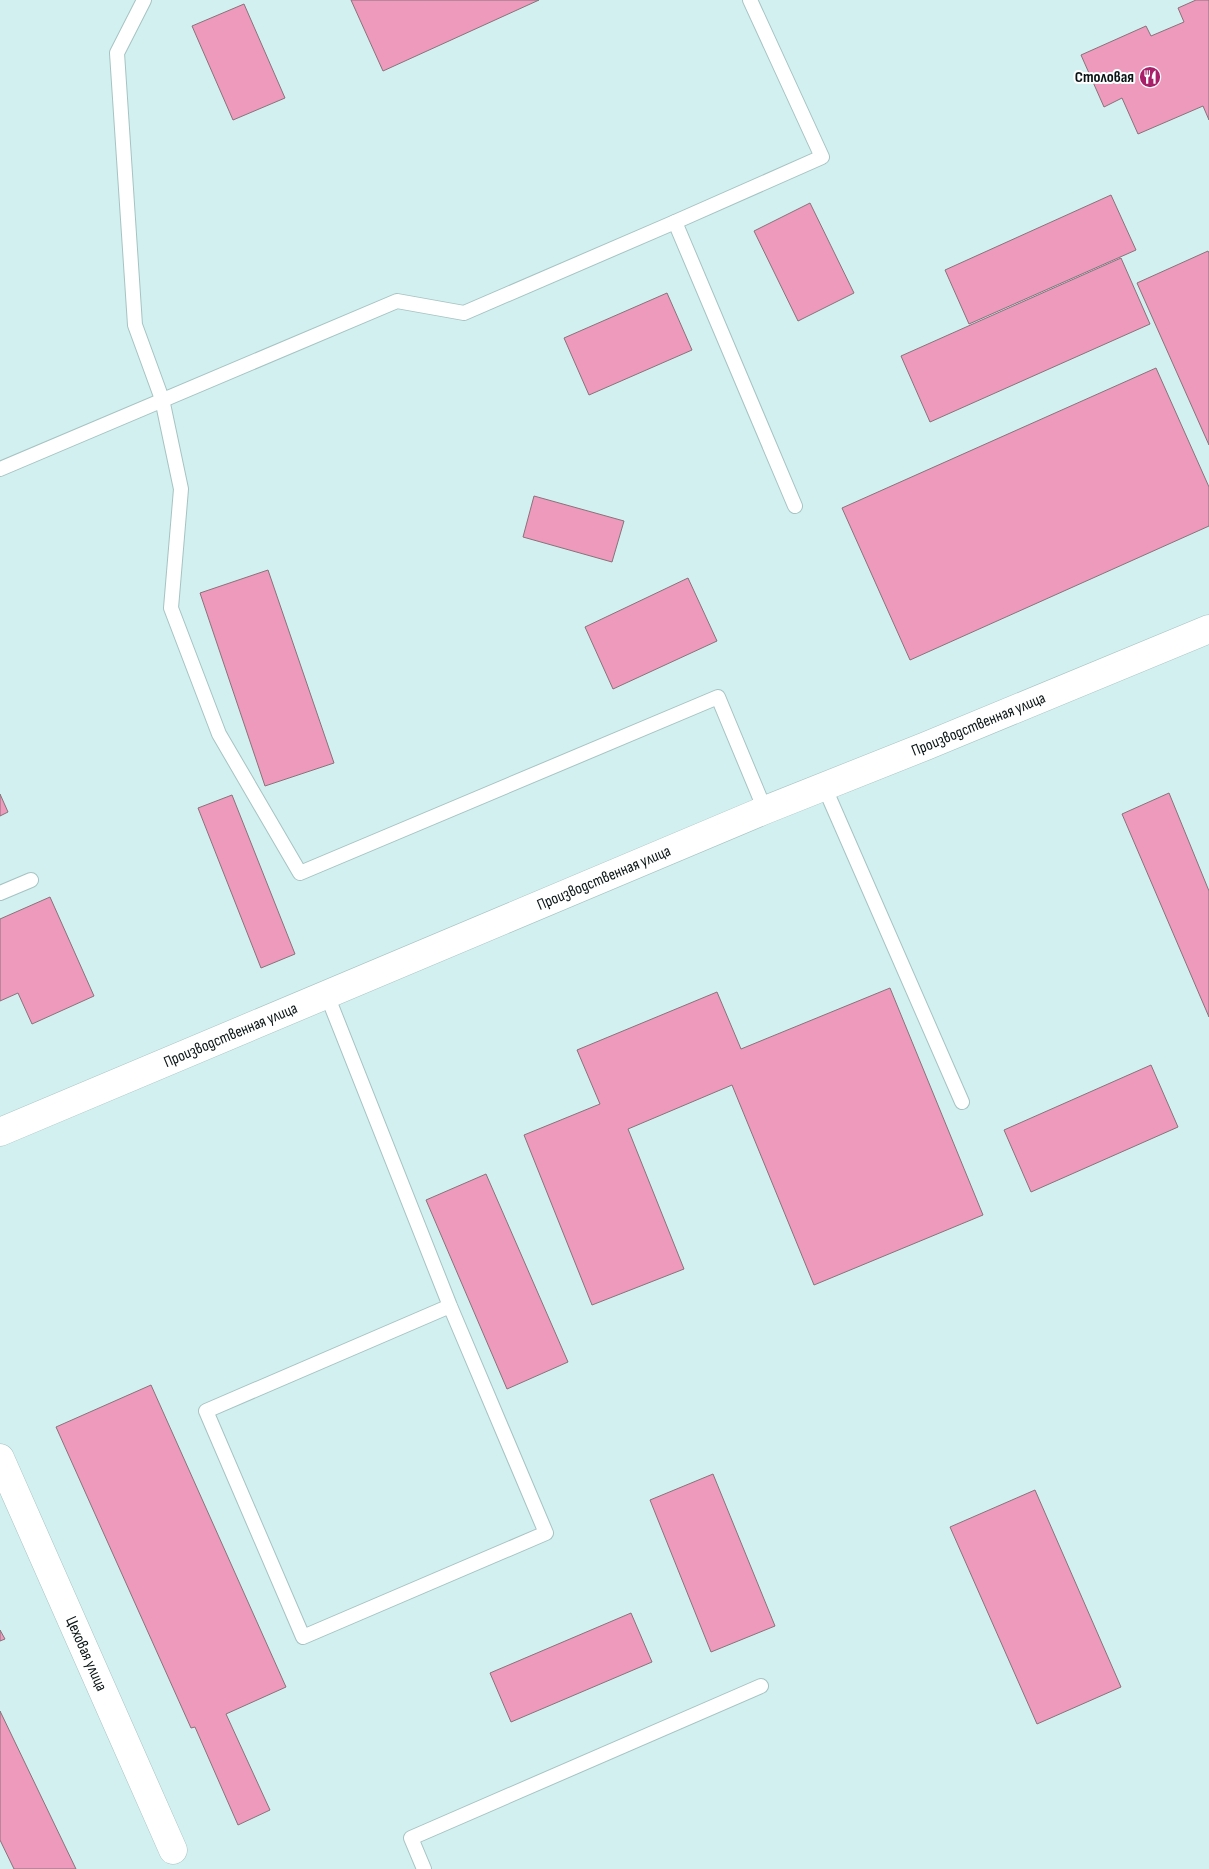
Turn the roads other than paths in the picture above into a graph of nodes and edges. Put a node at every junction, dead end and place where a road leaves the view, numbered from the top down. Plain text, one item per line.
1 (144, 0) edge
2 (750, 0) edge
3 (675, 222) junction
4 (162, 399) junction
5 (0, 469) edge
6 (795, 506) dead end
7 (1209, 629) edge
8 (824, 786) junction
9 (765, 810) junction
10 (31, 880) dead end
11 (0, 893) edge
12 (327, 995) junction
13 (962, 1102) dead end
14 (0, 1132) edge
15 (450, 1306) junction
16 (0, 1458) edge
17 (6, 1489) edge
18 (761, 1686) dead end
19 (173, 1850) dead end
20 (424, 1869) edge

1 - 4 lane
2 - 3 lane
3 - 4 lane
3 - 6 lane
4 - 5 lane
4 - 9 lane
7 - 8 street, Производственная улица
8 - 9 street, Производственная улица
8 - 13 lane
9 - 12 street, Производственная улица
10 - 11 lane
12 - 14 street, Производственная улица
12 - 15 lane
15 - 15 lane
16 - 17 street, Цеховая улица
17 - 19 street, Цеховая улица
18 - 20 lane

